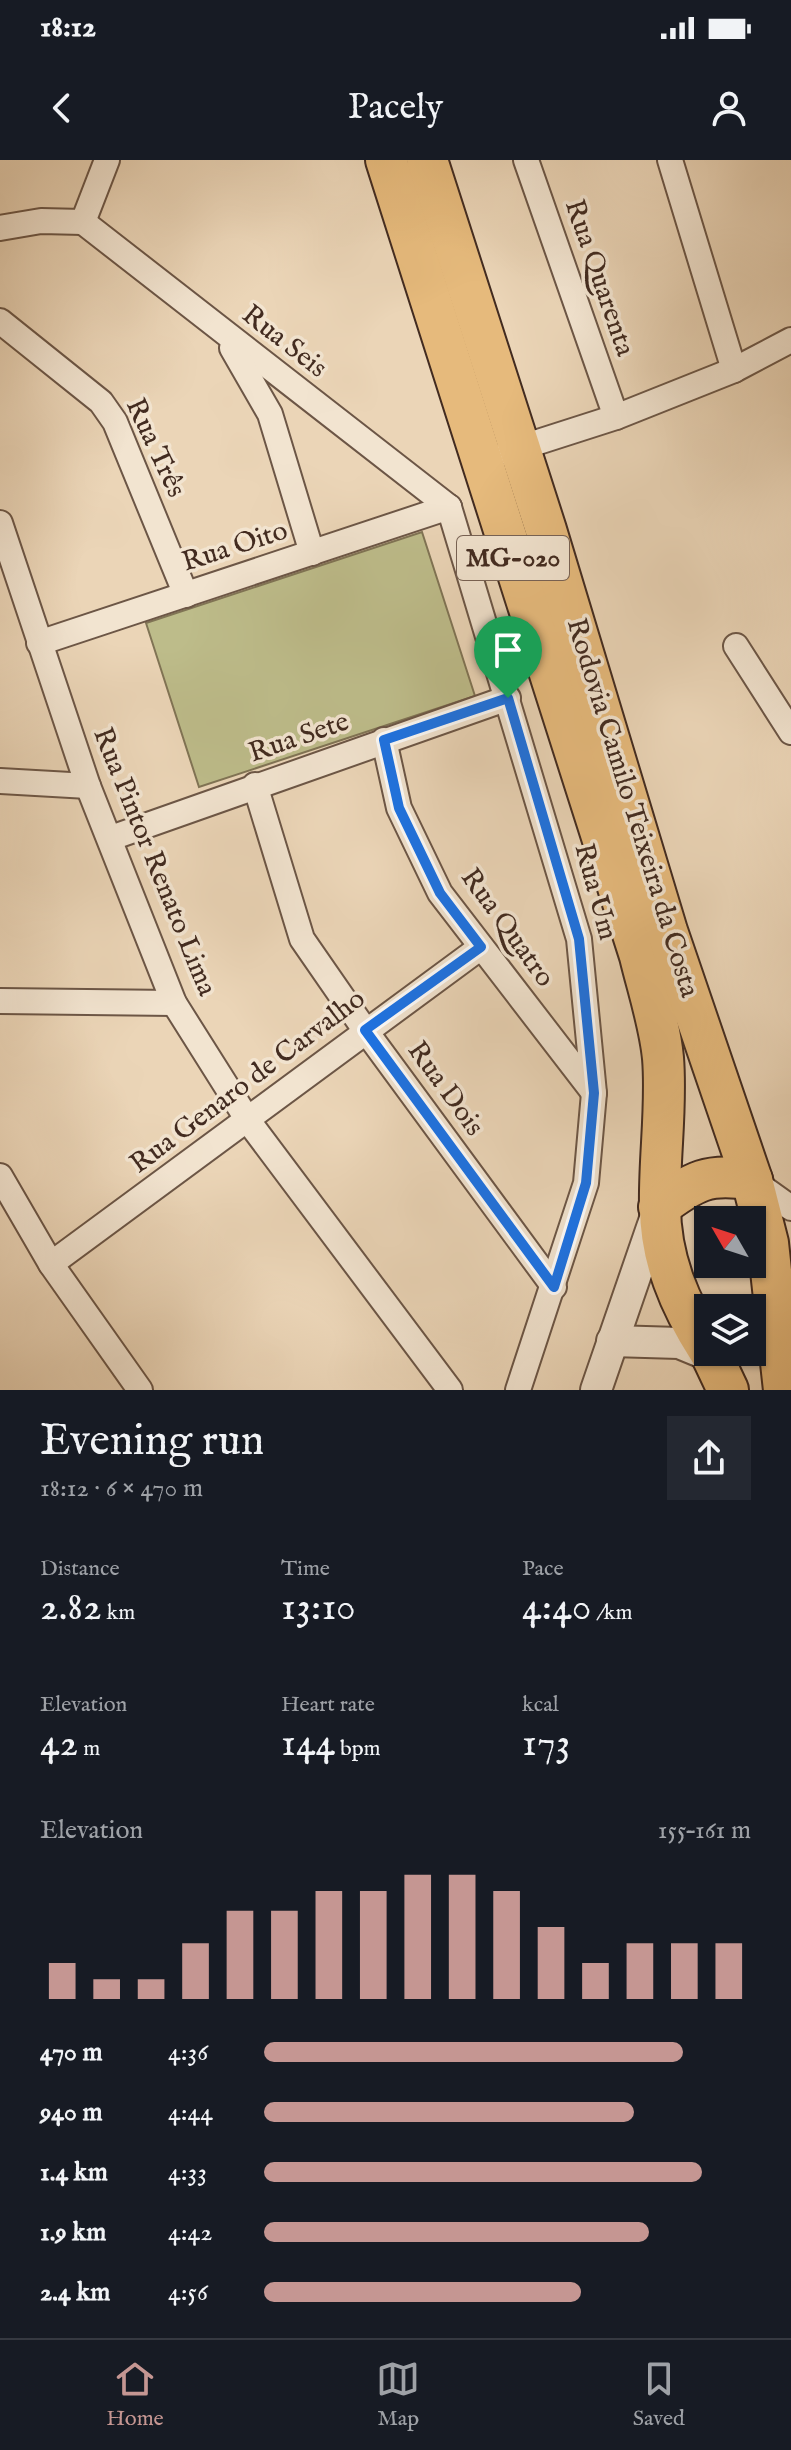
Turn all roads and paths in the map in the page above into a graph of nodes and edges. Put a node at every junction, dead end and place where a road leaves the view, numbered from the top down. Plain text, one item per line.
1 (107, 160) edge
2 (386, 160) edge
3 (427, 160) edge
4 (526, 160) edge
5 (670, 160) edge
6 (83, 222) junction
7 (3, 224) edge
8 (0, 321) edge
9 (218, 329) junction
10 (791, 340) edge
11 (734, 370) junction
12 (616, 417) junction
13 (519, 447) junction
14 (482, 462) junction
15 (449, 507) junction
16 (0, 523) edge
17 (312, 553) junction
18 (6, 568) edge
19 (186, 595) junction
20 (39, 643) junction
21 (736, 646) dead end
22 (508, 698) junction
23 (791, 732) edge
24 (384, 740) junction
25 (0, 781) edge
26 (255, 785) junction
27 (88, 786) junction
28 (111, 838) junction
29 (481, 947) junction
30 (0, 1001) edge
31 (174, 1003) junction
32 (365, 1030) junction
33 (594, 1093) junction
34 (249, 1122) junction
35 (0, 1176) edge
36 (752, 1180) junction
37 (659, 1207) junction
38 (791, 1208) edge
39 (51, 1264) junction
40 (554, 1287) junction
41 (783, 1297) edge
42 (694, 1328) edge
43 (612, 1341) junction
44 (694, 1351) edge
45 (140, 1390) edge
46 (450, 1390) edge
47 (518, 1390) edge
48 (596, 1390) edge
49 (784, 1390) edge

1 - 6 street
2 - 14 highway, Rodovia Camilo Teixeira da Costa / MG-020
3 - 13 highway, Rodovia Camilo Teixeira da Costa / MG-020
4 - 12 street, Rua Quarenta
5 - 11 street
6 - 7 street
6 - 9 street, Rua Seis
8 - 19 street, Rua Três
9 - 15 street, Rua Seis
9 - 17 street
10 - 11 street
11 - 12 street
12 - 13 street
13 - 14 street
13 - 36 highway, Rodovia Camilo Teixeira da Costa / MG-020
14 - 37 highway, Rodovia Camilo Teixeira da Costa / MG-020
15 - 17 street, Rua Oito
15 - 22 street, Rua Um
16 - 18 street, Rua Pintor Renato Lima
17 - 19 street, Rua Oito
18 - 20 street, Rua Pintor Renato Lima
19 - 20 street, Rua Oito
20 - 27 street, Rua Pintor Renato Lima
21 - 23 street
22 - 24 street, Rua Sete
22 - 33 street, Rua Um
24 - 26 street, Rua Sete
24 - 29 street, Rua Quatro
25 - 27 street
26 - 28 street, Rua Sete
26 - 32 street, Rua Dois
27 - 28 street, Rua Pintor Renato Lima
28 - 31 street, Rua Pintor Renato Lima
29 - 32 street, Rua Genaro de Carvalho
29 - 33 street, Rua Quatro
30 - 31 street
31 - 34 street, Rua Pintor Renato Lima
32 - 34 street, Rua Genaro de Carvalho
32 - 40 street, Rua Dois
33 - 40 street, Rua Um
34 - 39 street, Rua Genaro de Carvalho
34 - 46 street, Rua Pintor Renato Lima
35 - 39 street
36 - 37 highway
36 - 38 street
36 - 41 highway, MG-020
37 - 42 highway, MG-020
37 - 43 street, Rodovia Camilo Teixeira da Costa
39 - 45 street
40 - 47 street, Rua Um
41 - 49 highway, MG-020
43 - 44 street
43 - 48 street, Rodovia Camilo Teixeira da Costa

